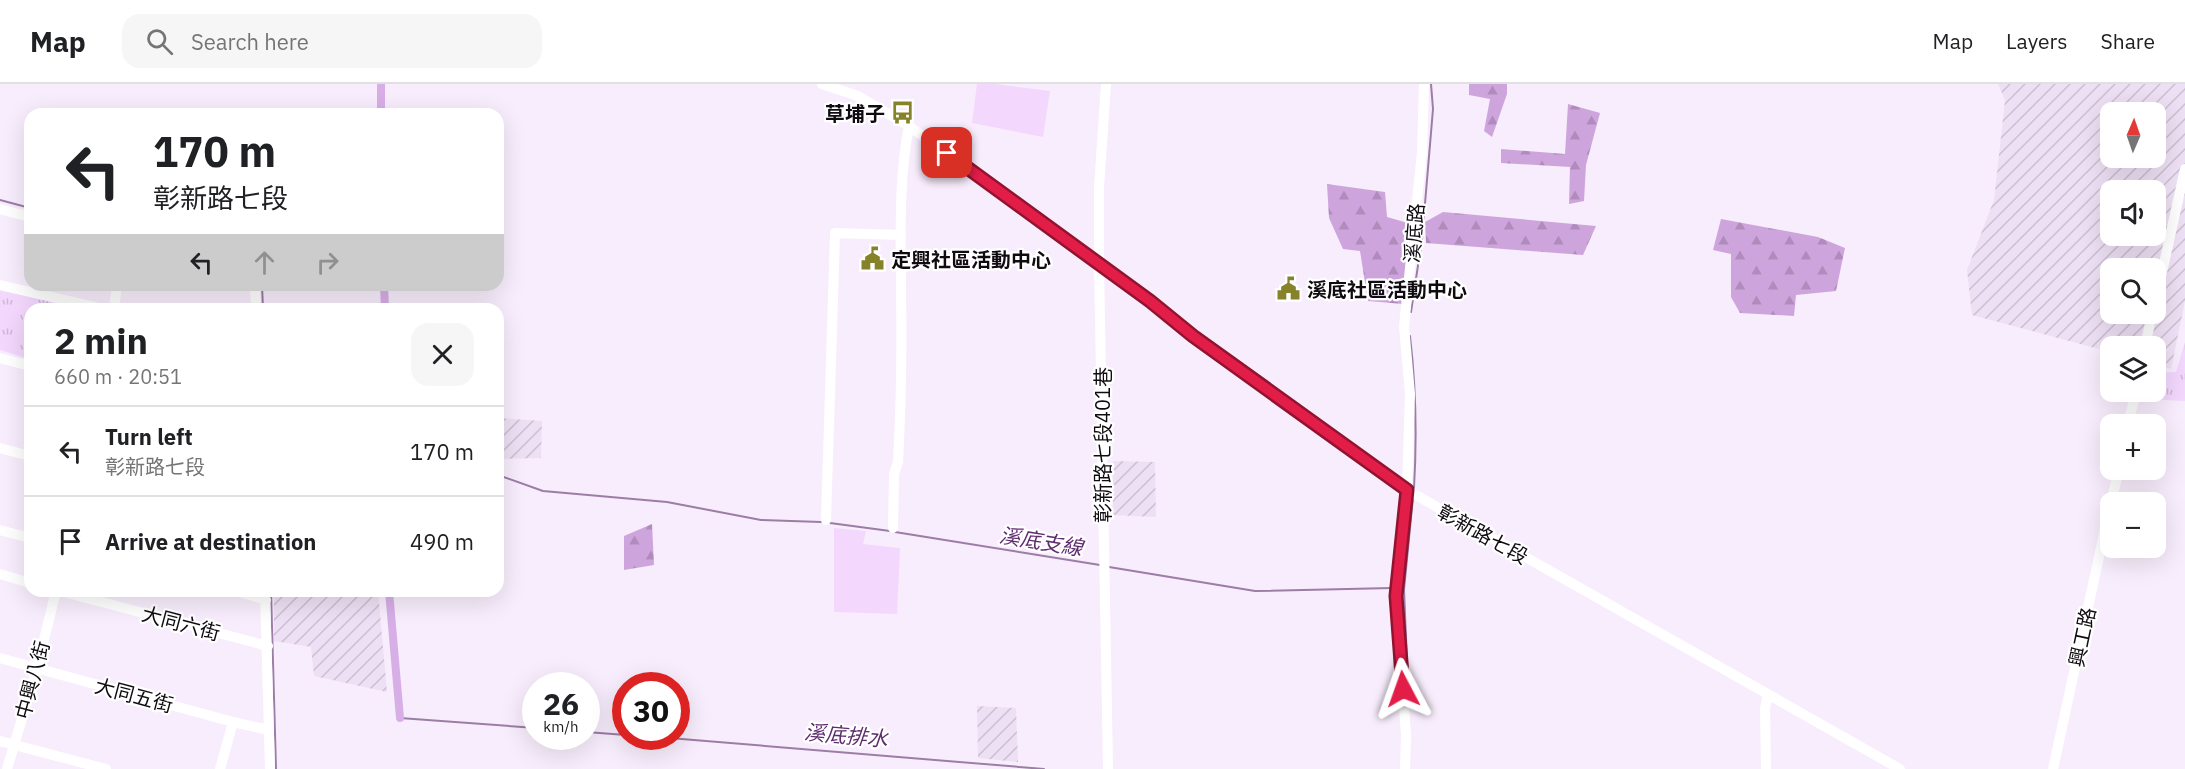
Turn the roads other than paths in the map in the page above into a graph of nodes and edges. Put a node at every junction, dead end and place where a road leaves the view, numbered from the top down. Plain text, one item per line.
1 (822, 84) edge
2 (1106, 84) edge
3 (1424, 84) edge
4 (909, 126) junction
5 (2185, 169) edge
6 (0, 209) edge
7 (24, 215) edge
8 (901, 235) junction
9 (2165, 258) edge
10 (1099, 264) junction
11 (0, 285) edge
12 (24, 291) edge
13 (26, 291) edge
14 (78, 303) edge
15 (0, 358) edge
16 (24, 364) edge
17 (0, 448) edge
18 (24, 454) edge
19 (1407, 490) junction
20 (826, 520) dead end
21 (893, 528) dead end
22 (0, 530) edge
23 (24, 536) edge
24 (2100, 553) edge
25 (0, 574) edge
26 (24, 581) edge
27 (56, 597) edge
28 (81, 597) edge
29 (265, 597) edge
30 (268, 646) junction
31 (0, 658) edge
32 (37, 668) junction
33 (1768, 695) junction
34 (233, 722) junction
35 (269, 730) junction
36 (0, 741) edge
37 (14, 745) junction
38 (7, 769) edge
39 (106, 769) edge
40 (220, 769) edge
41 (270, 769) edge
42 (1108, 769) edge
43 (1405, 769) edge
44 (1766, 769) edge
45 (1900, 769) edge
46 (2052, 769) edge

1 - 4 street, 彰新路七段
2 - 10 street, 彰新路七段401巷
3 - 19 street, 溪底路
4 - 8 street
4 - 10 street, 彰新路七段
5 - 9 street
6 - 7 street
8 - 20 street
8 - 21 street
10 - 19 street, 彰新路七段
10 - 42 street, 彰新路七段401巷
11 - 12 street
13 - 14 street
15 - 16 street
17 - 18 street
19 - 33 street, 彰新路七段
19 - 43 street, 溪底路
22 - 23 street
24 - 46 street, 興工路
25 - 26 street
27 - 32 street, 中興八街
28 - 30 street, 大同六街
29 - 30 street
30 - 35 street
31 - 32 street, 大同五街
32 - 34 street, 大同五街
32 - 37 street, 中興八街
33 - 44 street
33 - 45 street, 彰新路七段
34 - 35 street, 大同五街
34 - 40 street
35 - 41 street
36 - 37 street
37 - 38 street, 中興八街
37 - 39 street

